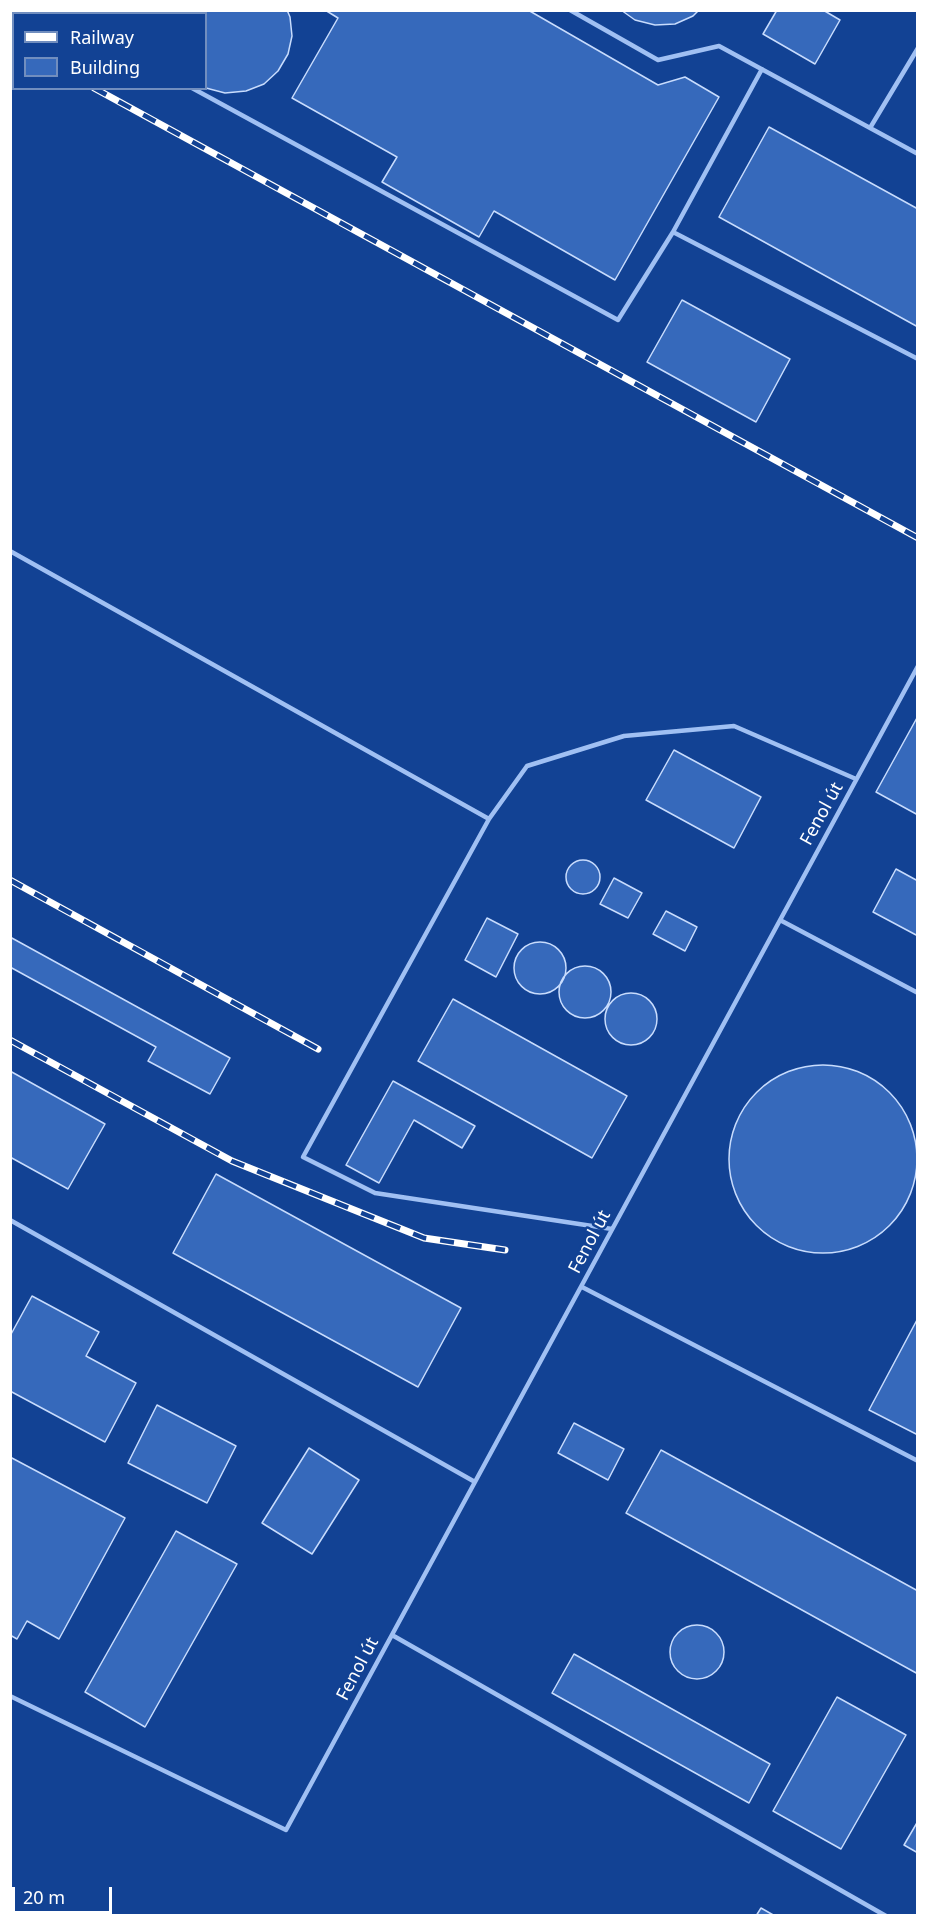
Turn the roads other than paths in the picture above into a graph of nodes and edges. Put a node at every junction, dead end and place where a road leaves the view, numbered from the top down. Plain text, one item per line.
1 (570, 10) edge
2 (918, 48) edge
3 (762, 69) junction
4 (196, 90) edge
5 (870, 128) junction
6 (918, 154) edge
7 (673, 232) junction
8 (918, 359) edge
9 (10, 551) edge
10 (918, 666) edge
11 (856, 779) junction
12 (489, 819) junction
13 (780, 920) junction
14 (918, 993) edge
15 (10, 1220) edge
16 (612, 1228) junction
17 (582, 1287) junction
18 (918, 1461) edge
19 (475, 1482) junction
20 (392, 1635) junction
21 (10, 1696) edge
22 (886, 1916) edge

1 - 3 lane
2 - 5 lane
3 - 5 lane
3 - 7 lane
4 - 7 lane
5 - 6 lane
7 - 8 lane
9 - 12 lane
10 - 11 lane, Fenol út
11 - 12 lane
11 - 13 lane, Fenol út
12 - 16 lane
13 - 14 lane
13 - 16 lane, Fenol út
15 - 19 lane
16 - 17 lane, Fenol út
17 - 18 lane
17 - 19 lane, Fenol út
19 - 20 lane, Fenol út
20 - 21 lane, Fenol út
20 - 22 lane

